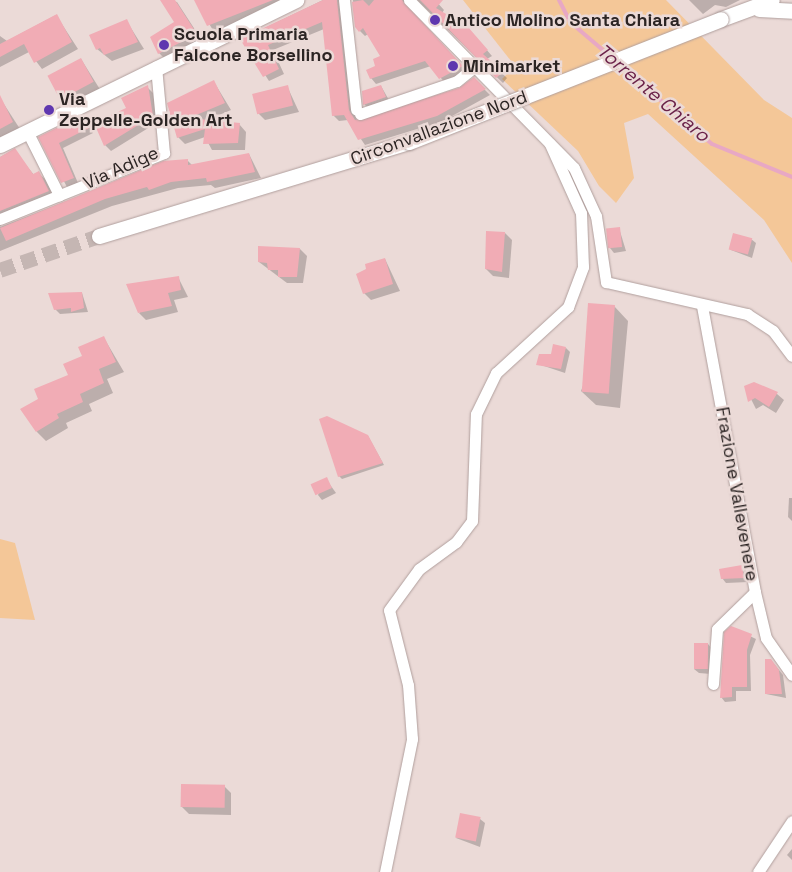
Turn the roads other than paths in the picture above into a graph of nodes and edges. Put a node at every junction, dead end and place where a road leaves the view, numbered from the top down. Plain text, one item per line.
1 (296, 0) edge
2 (344, 0) edge
3 (409, 0) edge
4 (772, 0) edge
5 (750, 9) junction
6 (792, 11) edge
7 (156, 66) junction
8 (473, 68) junction
9 (27, 131) junction
10 (550, 144) junction
11 (0, 145) edge
12 (60, 195) junction
13 (0, 219) edge
14 (99, 236) tunnel mouth
15 (702, 306) junction
16 (792, 356) edge
17 (755, 592) junction
18 (792, 675) edge
19 (713, 684) dead end
20 (792, 821) edge
21 (385, 872) edge
22 (758, 872) edge

1 - 7 main road
2 - 8 street
3 - 8 street
4 - 5 main road, Circonvallazione Nord
5 - 6 main road
5 - 14 main road, Circonvallazione Nord, bridge
7 - 9 main road
7 - 12 street, Via Adige
8 - 10 street
9 - 11 main road
9 - 12 street
10 - 15 street
10 - 21 street
12 - 13 street, Via Adige
15 - 16 street
15 - 17 street, Frazione Vallevenere
17 - 18 street, Frazione Vallevenere
17 - 19 street
20 - 22 street

